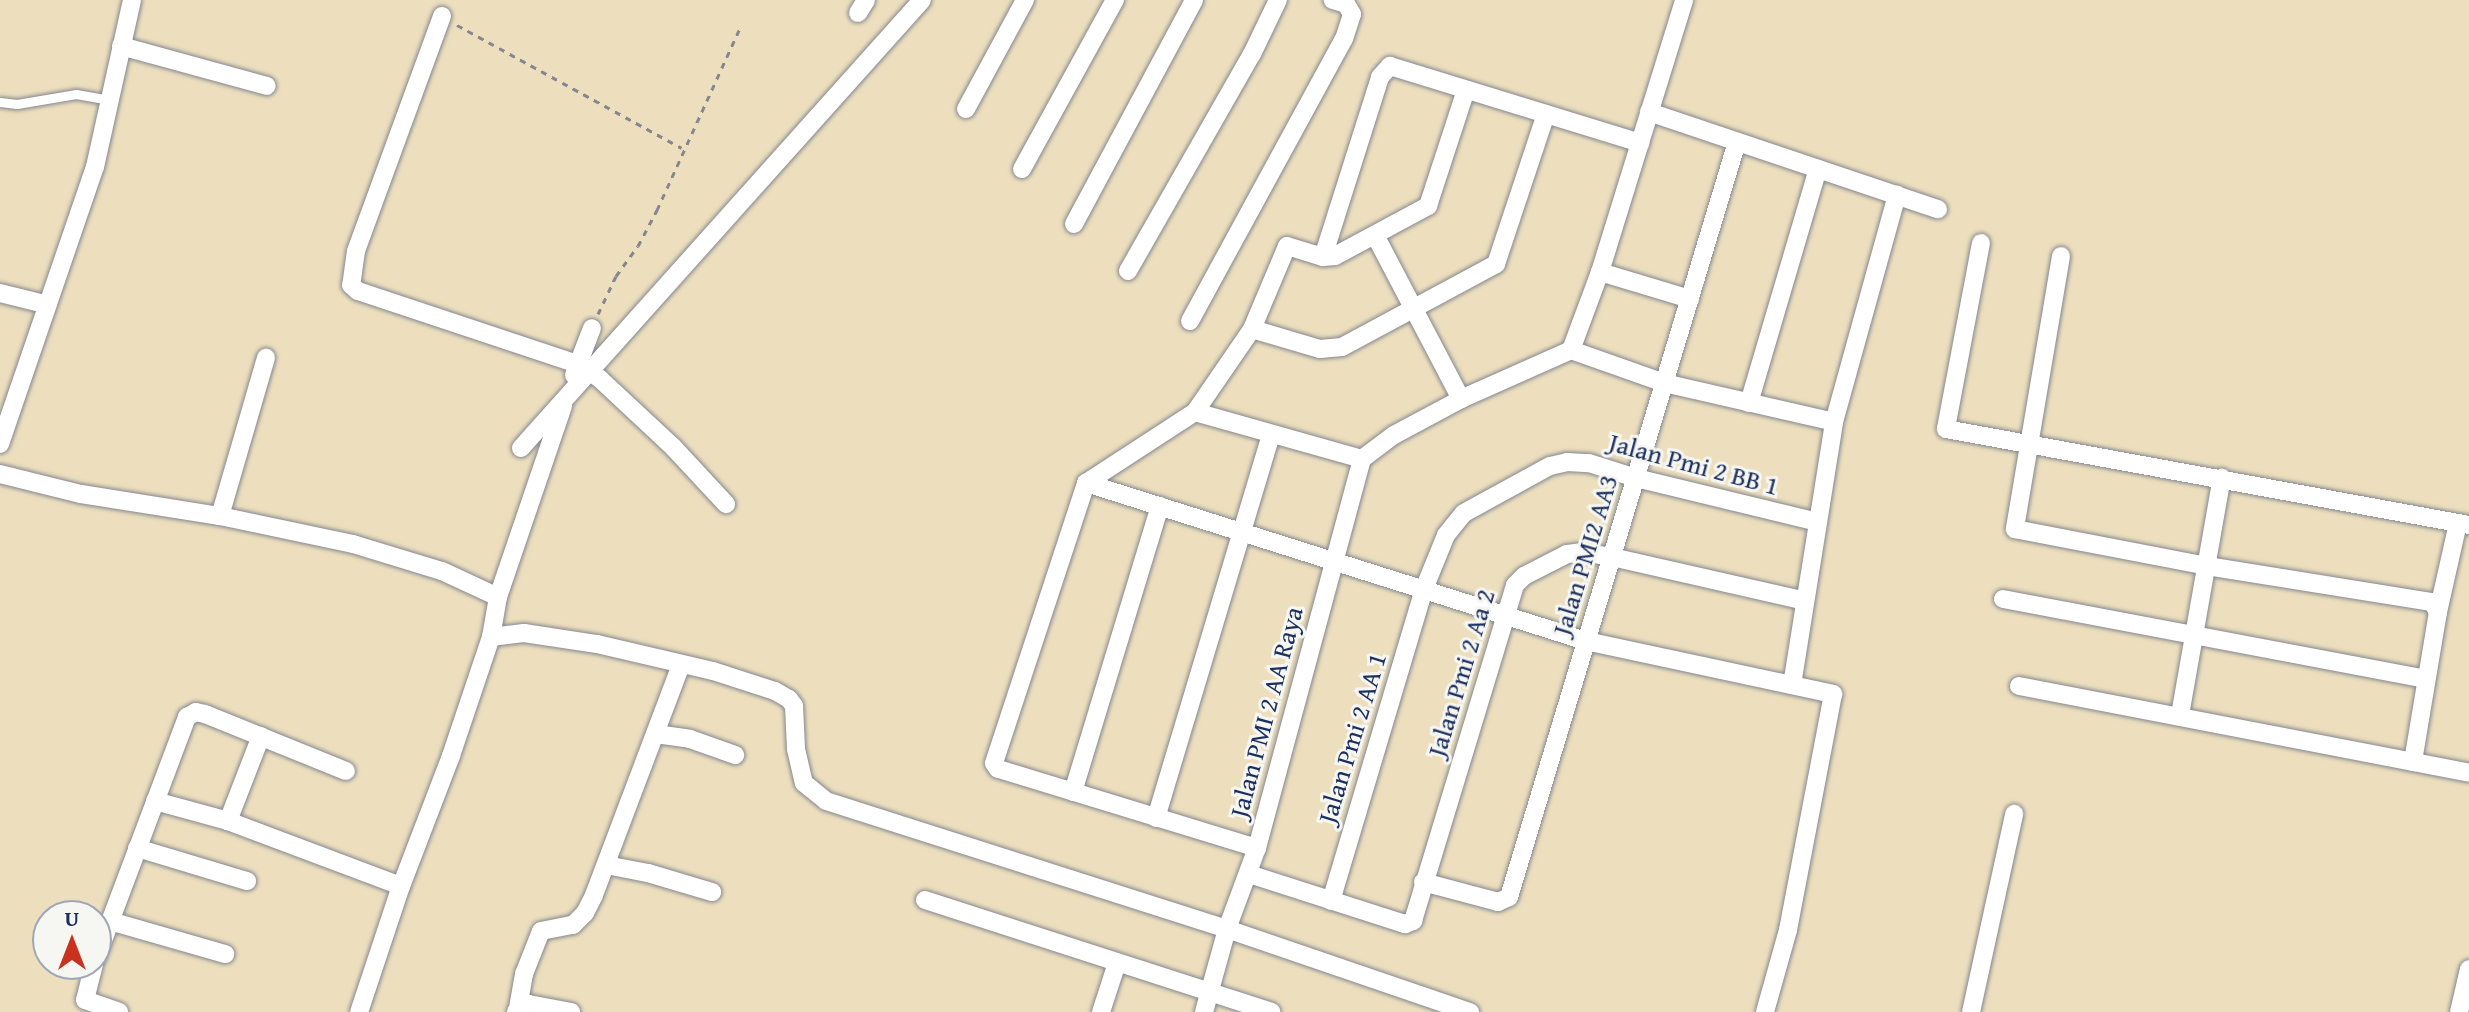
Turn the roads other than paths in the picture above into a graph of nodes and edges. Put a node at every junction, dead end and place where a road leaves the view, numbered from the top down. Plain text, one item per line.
1 (132, 0) edge
2 (922, 0) edge
3 (1025, 0) edge
4 (1115, 0) edge
5 (1194, 0) edge
6 (1278, 0) edge
7 (1333, 0) edge
8 (1684, 0) edge
9 (442, 16) road end
10 (121, 46) junction
11 (267, 86) dead end
12 (1466, 90) junction
13 (111, 100) junction
14 (0, 102) edge
15 (966, 109) dead end
16 (1649, 112) junction
17 (1546, 114) junction
18 (1737, 142) junction
19 (1640, 143) junction
20 (1022, 169) dead end
21 (1818, 169) junction
22 (1897, 195) junction
23 (1938, 209) dead end
24 (1074, 224) dead end
25 (1376, 237) junction
26 (1981, 243) dead end
27 (2061, 256) dead end
28 (1323, 257) junction
29 (1128, 271) dead end
30 (1600, 272) junction
31 (0, 293) edge
32 (1690, 299) junction
33 (48, 305) junction
34 (1413, 311) junction
35 (1190, 321) dead end
36 (592, 328) road end
37 (1252, 329) junction
38 (1571, 350) junction
39 (266, 358) dead end
40 (578, 364) junction
41 (1664, 383) junction
42 (1461, 399) junction
43 (1749, 403) junction
44 (1195, 412) junction
45 (1834, 422) junction
46 (1271, 435) junction
47 (2030, 442) junction
48 (0, 444) edge
49 (521, 448) dead end
50 (1362, 459) junction
51 (0, 474) edge
52 (1636, 478) junction
53 (2222, 478) junction
54 (1086, 483) junction
55 (726, 504) dead end
56 (1160, 506) junction
57 (220, 516) junction
58 (1818, 522) junction
59 (2463, 524) edge
60 (1242, 532) junction
61 (1612, 557) junction
62 (1333, 563) junction
63 (2207, 566) junction
64 (1424, 589) junction
65 (498, 597) junction
66 (2003, 599) dead end
67 (1805, 601) junction
68 (2438, 612) junction
69 (1505, 615) junction
70 (2194, 635) junction
71 (491, 637) junction
72 (1586, 641) junction
73 (681, 665) junction
74 (2426, 679) junction
75 (1792, 685) junction
76 (2019, 686) dead end
77 (2180, 715) junction
78 (656, 734) junction
79 (261, 736) junction
80 (735, 755) dead end
81 (2413, 762) junction
82 (346, 771) dead end
83 (2469, 773) edge
84 (1073, 792) junction
85 (155, 801) junction
86 (2014, 814) dead end
87 (1156, 818) junction
88 (228, 821) junction
89 (137, 848) junction
90 (1257, 848) junction
91 (606, 865) junction
92 (1249, 874) junction
93 (247, 881) dead end
94 (1423, 882) junction
95 (401, 886) junction
96 (712, 892) dead end
97 (925, 900) dead end
98 (1331, 901) junction
99 (112, 916) edge
100 (112, 922) edge
101 (1227, 929) junction
102 (225, 954) dead end
103 (1117, 963) junction
104 (2469, 969) edge
105 (89, 980) edge
106 (1211, 991) junction
107 (517, 1010) edge
108 (119, 1012) edge
109 (359, 1012) edge
110 (571, 1012) edge
111 (1101, 1012) edge
112 (1204, 1012) edge
113 (1271, 1012) edge
114 (1470, 1012) edge
115 (1765, 1012) edge
116 (1971, 1012) edge
117 (2459, 1012) edge

1 - 10 street
2 - 49 street
3 - 15 street
4 - 20 street
5 - 24 street
6 - 29 street
7 - 35 street
8 - 16 street
9 - 40 street
10 - 11 street
10 - 13 street
12 - 17 street
12 - 25 street
12 - 28 street
13 - 14 lane
13 - 33 street
16 - 18 street
16 - 19 street
17 - 19 street
17 - 34 street
18 - 21 street
18 - 32 street, Jalan PMI2 AA3
19 - 30 street
21 - 22 street
21 - 43 street
22 - 23 street
22 - 45 street
25 - 28 street
25 - 34 street
26 - 47 street
27 - 47 street
28 - 37 street
30 - 32 street
30 - 38 street
31 - 33 street
32 - 41 street, Jalan PMI2 AA3
33 - 48 street
34 - 37 street
34 - 42 street
36 - 40 street
37 - 44 street
38 - 41 street
38 - 42 street
39 - 57 street
40 - 55 street
40 - 65 street
41 - 43 street
41 - 52 street, Jalan PMI2 AA3
42 - 50 street
43 - 45 street
44 - 46 street
44 - 54 street
45 - 58 street
46 - 50 street
46 - 60 street
47 - 53 street
47 - 63 street
50 - 62 street, Jalan PMI 2 AA Raya
51 - 57 street
52 - 58 street, Jalan Pmi 2 BB 1
52 - 61 street, Jalan PMI2 AA3
52 - 64 street, Jalan Pmi 2 BB 1
53 - 59 street
53 - 63 street
54 - 56 street
54 - 84 street
56 - 60 street
56 - 84 street
57 - 65 street
58 - 67 street
59 - 68 street
60 - 62 street
60 - 87 street
61 - 67 street, Jalan Pmi 2 Aa 2
61 - 69 street, Jalan Pmi 2 Aa 2
61 - 72 street, Jalan PMI2 AA3
62 - 64 street
62 - 90 street, Jalan PMI 2 AA Raya
63 - 68 street
63 - 70 street
64 - 69 street
64 - 98 street, Jalan Pmi 2 AA 1
65 - 71 street
66 - 70 street
67 - 75 street
68 - 74 street
69 - 72 street
69 - 94 street, Jalan Pmi 2 Aa 2
70 - 74 street
70 - 77 street
71 - 73 street
71 - 95 street
72 - 75 street
72 - 94 street, Jalan PMI2 AA3
73 - 78 street
73 - 101 street
74 - 81 street
75 - 115 street
76 - 77 street
77 - 81 street
78 - 80 street
78 - 91 street
79 - 82 street
79 - 85 street
79 - 88 street
81 - 83 street
84 - 87 street
85 - 88 street
85 - 89 street
86 - 116 street
87 - 90 street
88 - 95 street
89 - 93 street
89 - 99 street
90 - 92 street, Jalan PMI 2 AA Raya
91 - 96 street
91 - 107 street
92 - 98 street
92 - 101 street, Jalan PMI 2 AA Raya
94 - 98 street, Jalan Pmi 2 Aa 2
95 - 109 street
97 - 103 street
100 - 102 street
101 - 106 street, Jalan PMI 2 AA Raya
101 - 114 street
103 - 106 street
103 - 111 street
104 - 117 street
105 - 108 street
106 - 112 street, Jalan PMI 2 AA Raya
106 - 113 street
107 - 110 street

